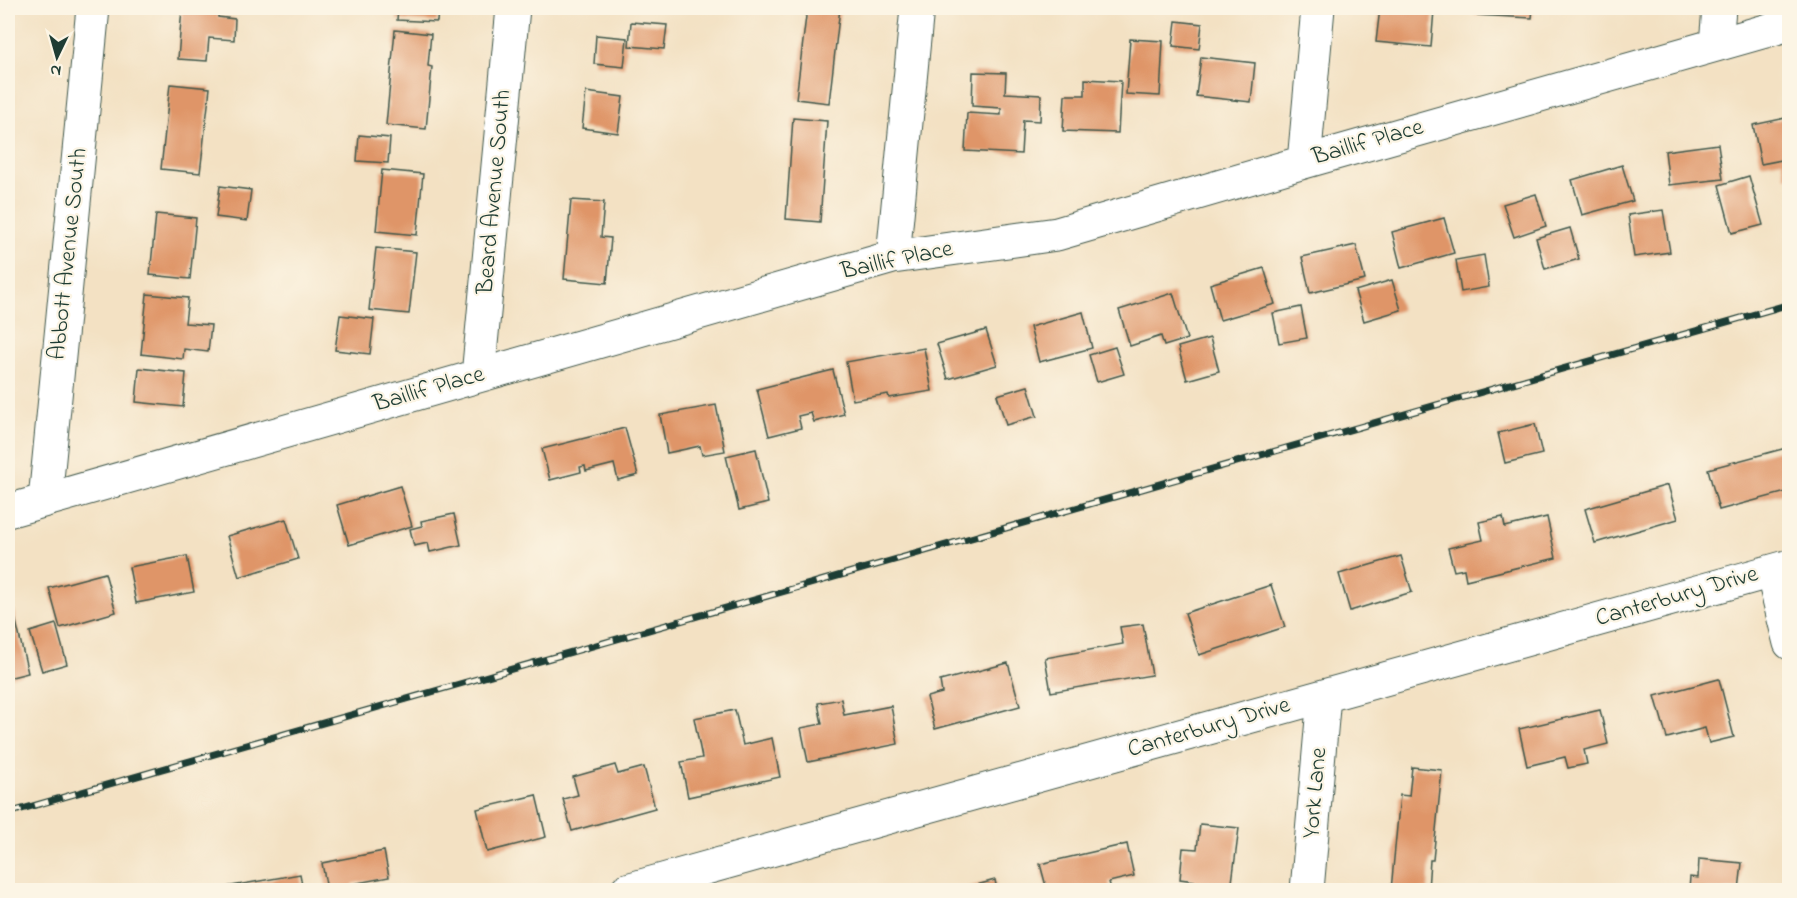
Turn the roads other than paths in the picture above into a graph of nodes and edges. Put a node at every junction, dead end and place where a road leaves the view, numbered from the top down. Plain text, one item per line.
1 (93, 8) edge
2 (513, 8) edge
3 (917, 8) edge
4 (1318, 8) edge
5 (1719, 8) edge
6 (1790, 24) edge
7 (1716, 44) junction
8 (1304, 162) junction
9 (893, 256) junction
10 (478, 376) junction
11 (45, 500) junction
12 (8, 511) edge
13 (1781, 568) edge
14 (1790, 643) edge
15 (1324, 696) junction
16 (627, 891) edge
17 (1307, 891) edge

1 - 11 street, Abbott Avenue South
2 - 10 street, Beard Avenue South
3 - 9 street
4 - 8 street
5 - 7 street
6 - 7 street, Baillif Place
7 - 8 street, Baillif Place
8 - 9 street, Baillif Place
9 - 10 street, Baillif Place
10 - 11 street, Baillif Place
11 - 12 street, Baillif Place
13 - 14 street
13 - 15 street, Canterbury Drive
15 - 16 street, Canterbury Drive
15 - 17 street, York Lane

